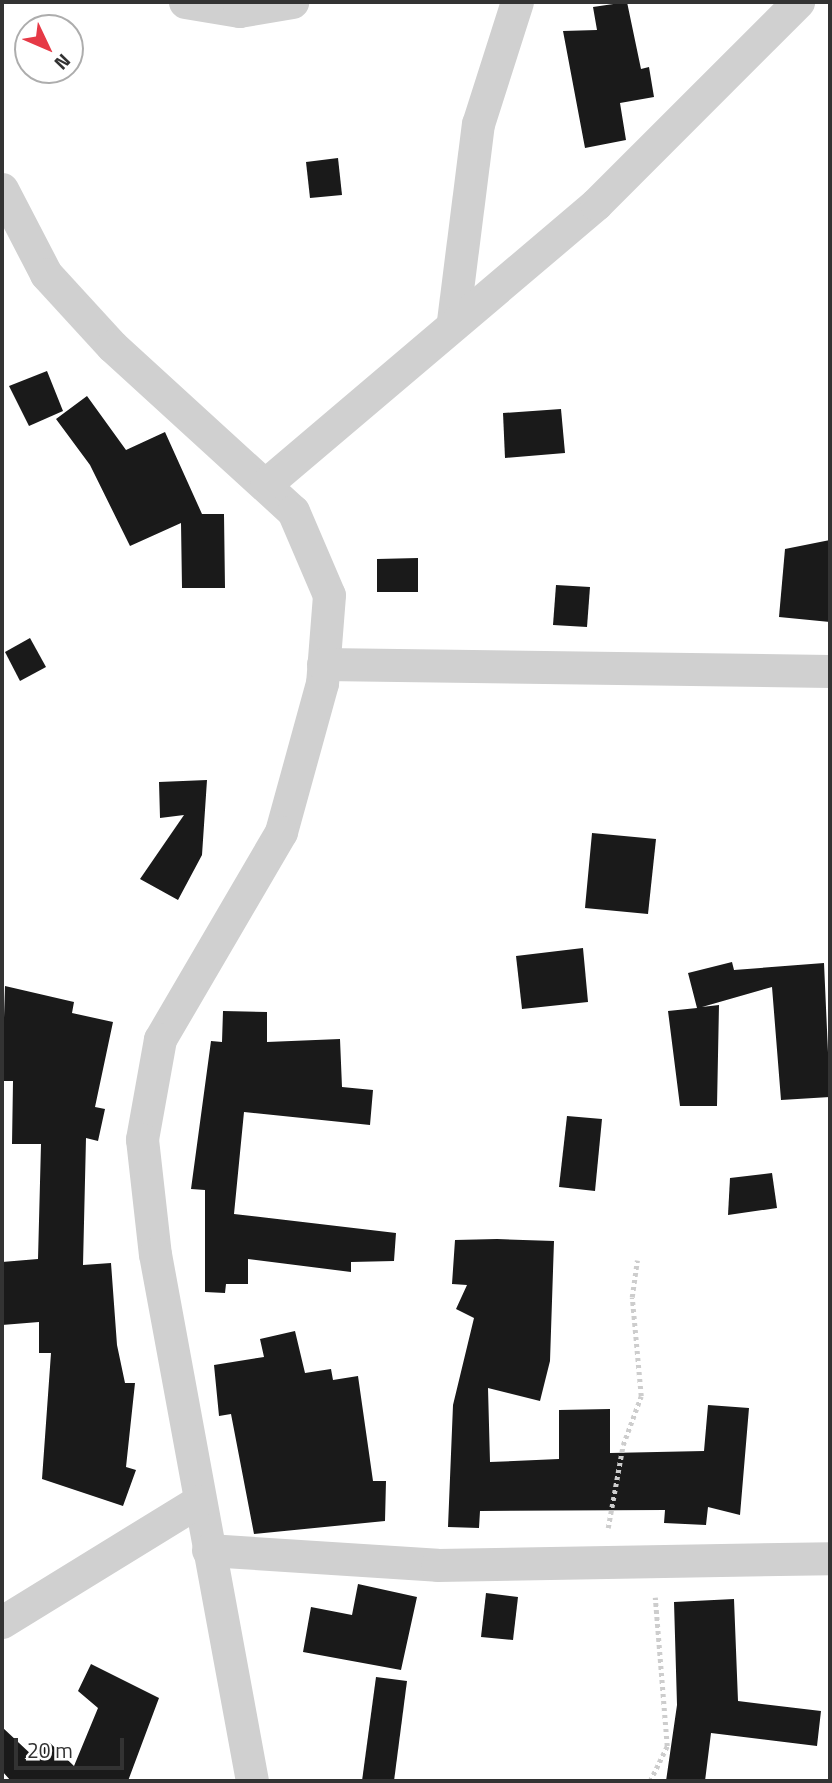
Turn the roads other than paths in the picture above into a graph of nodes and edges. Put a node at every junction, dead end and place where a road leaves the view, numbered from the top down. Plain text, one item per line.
1 (185, 2) edge
2 (292, 2) edge
3 (517, 2) edge
4 (798, 2) edge
5 (2, 190) edge
6 (453, 321) junction
7 (266, 484) junction
8 (323, 664) junction
9 (830, 671) edge
10 (199, 1501) junction
11 (208, 1550) junction
12 (830, 1558) edge
13 (2, 1622) edge
14 (252, 1781) edge

1 - 2 street
3 - 6 street
4 - 6 street
5 - 7 street
6 - 7 street
7 - 8 street
8 - 9 street
8 - 10 street
10 - 11 street
10 - 13 street
11 - 12 street
11 - 14 street

